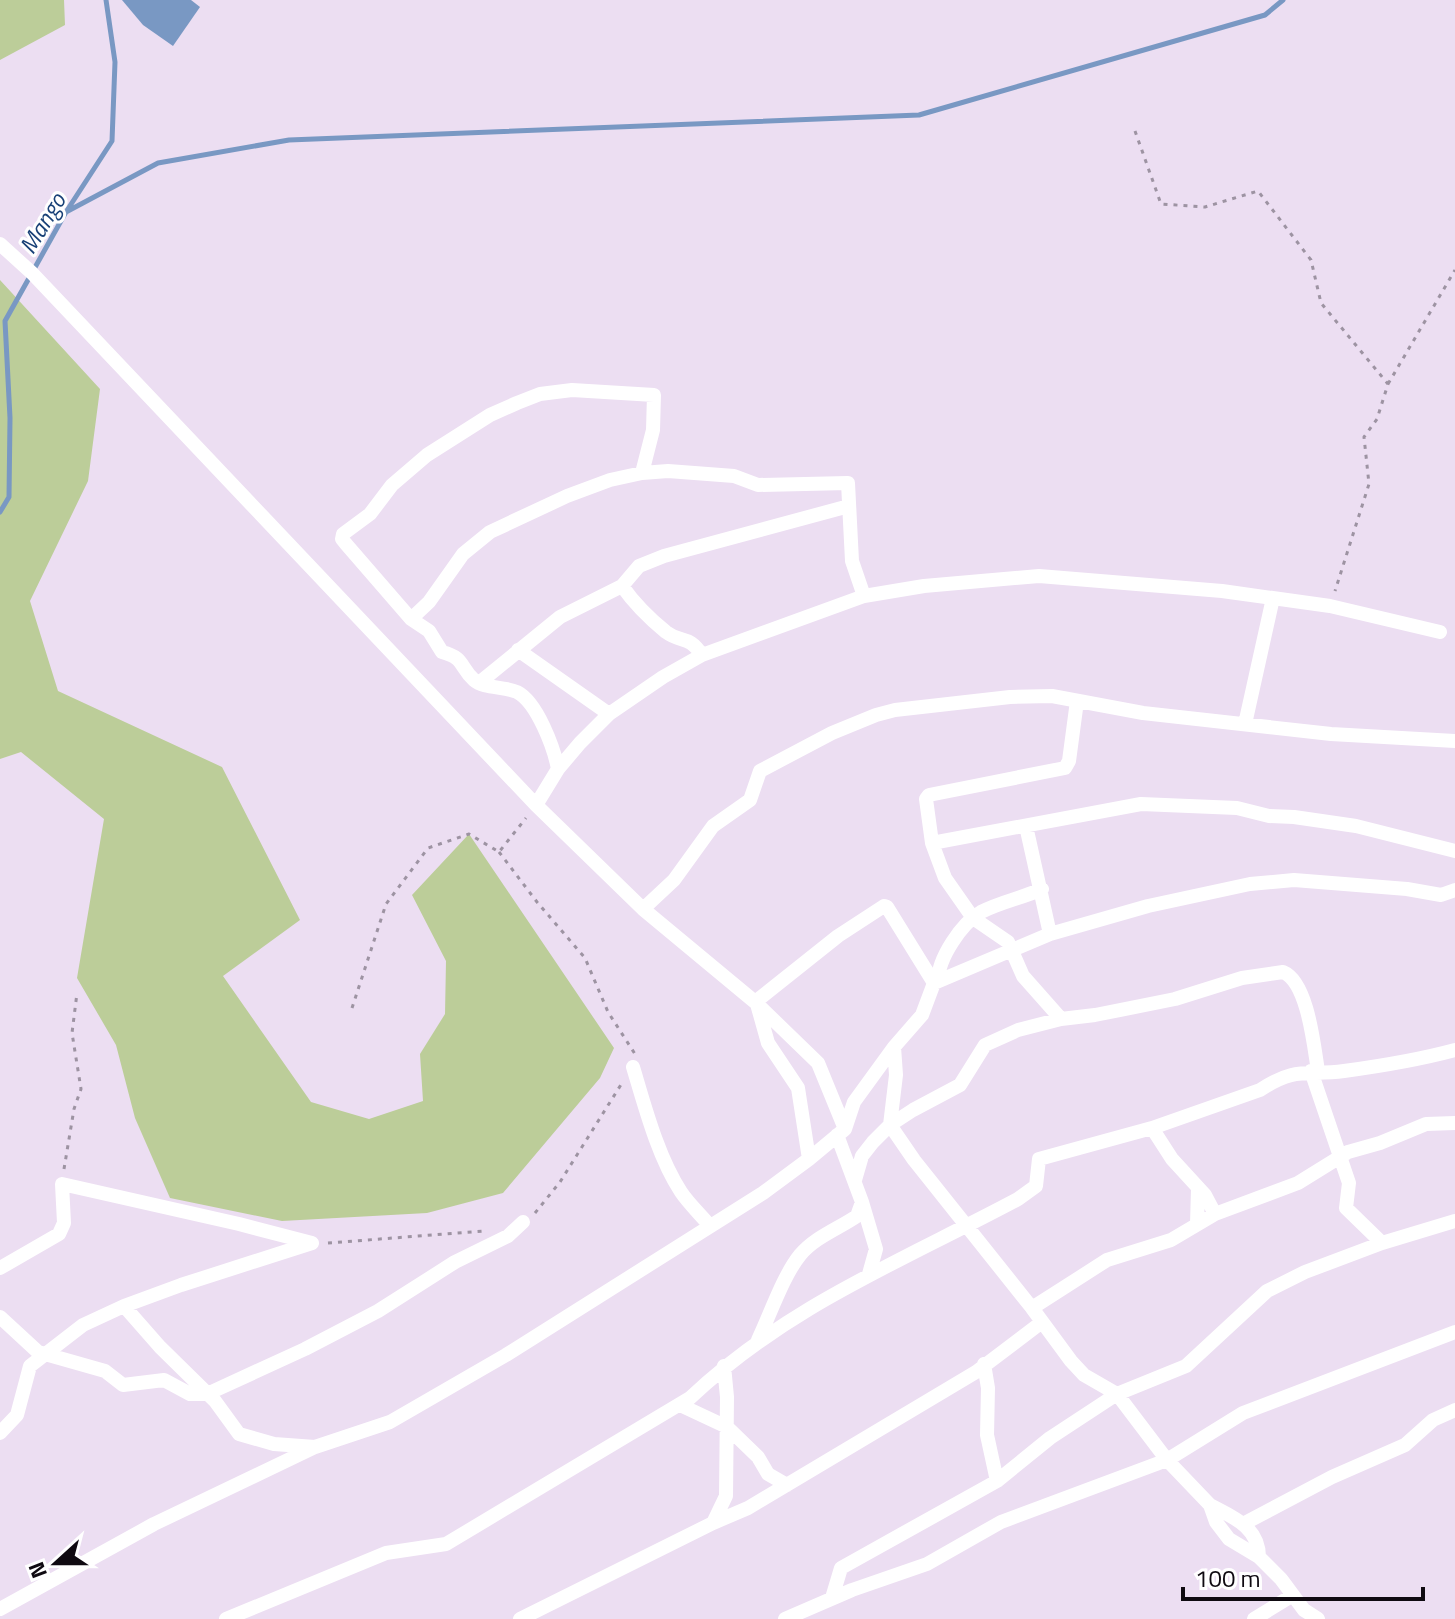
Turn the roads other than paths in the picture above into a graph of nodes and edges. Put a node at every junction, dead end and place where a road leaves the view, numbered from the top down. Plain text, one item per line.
1 (0, 244) edge
2 (642, 473) junction
3 (849, 506) junction
4 (622, 586) junction
5 (864, 596) junction
6 (1273, 598) junction
7 (411, 619) junction
8 (1440, 632) dead end
9 (518, 650) junction
10 (702, 655) junction
11 (479, 683) junction
12 (1077, 701) junction
13 (609, 714) junction
14 (1245, 724) junction
15 (1455, 741) edge
16 (558, 769) junction
17 (536, 805) junction
18 (1026, 826) junction
19 (932, 843) junction
20 (1455, 851) edge
21 (1042, 889) junction
22 (1455, 890) edge
23 (643, 909) junction
24 (973, 918) junction
25 (1050, 934) junction
26 (1013, 950) junction
27 (936, 982) junction
28 (756, 1003) junction
29 (1061, 1019) junction
30 (894, 1047) junction
31 (1455, 1050) edge
32 (633, 1067) road end
33 (1315, 1071) junction
34 (1455, 1123) edge
35 (890, 1125) junction
36 (1152, 1128) junction
37 (841, 1132) junction
38 (1340, 1156) junction
39 (809, 1159) junction
40 (855, 1180) junction
41 (1198, 1189) junction
42 (862, 1202) junction
43 (1215, 1214) junction
44 (1455, 1221) edge
45 (523, 1222) road end
46 (1197, 1224) junction
47 (710, 1226) junction
48 (966, 1227) junction
49 (1382, 1243) junction
50 (0, 1268) edge
51 (869, 1274) junction
52 (124, 1306) junction
53 (1032, 1308) junction
54 (0, 1317) edge
55 (1042, 1322) junction
56 (1455, 1332) edge
57 (757, 1341) junction
58 (48, 1353) junction
59 (984, 1364) junction
60 (724, 1366) junction
61 (207, 1394) junction
62 (1117, 1394) junction
63 (680, 1405) junction
64 (1455, 1410) edge
65 (727, 1427) junction
66 (0, 1433) edge
67 (315, 1447) junction
68 (1167, 1460) junction
69 (997, 1481) junction
70 (787, 1485) junction
71 (1210, 1505) junction
72 (713, 1523) junction
73 (1245, 1523) junction
74 (1259, 1557) junction
75 (1293, 1595) junction
76 (832, 1598) junction
77 (0, 1609) edge
78 (226, 1619) edge
79 (520, 1619) edge
80 (785, 1619) edge
81 (1254, 1619) edge
82 (1318, 1619) edge

1 - 17 street
2 - 3 street
2 - 7 street
2 - 7 street
3 - 4 street
3 - 5 street
4 - 9 street
4 - 10 street
5 - 6 street
5 - 10 street
6 - 8 street
6 - 14 street
7 - 11 street
9 - 11 street
9 - 13 street
10 - 13 street
11 - 16 street
12 - 14 street
12 - 19 street
12 - 23 street
13 - 16 street
14 - 15 street
16 - 17 street
17 - 23 street
18 - 19 street
18 - 20 street
18 - 21 street
19 - 24 street
21 - 24 street
21 - 25 street
22 - 25 street
23 - 28 street
24 - 26 street
24 - 27 street
25 - 26 street
26 - 27 street
26 - 29 street
27 - 28 street
27 - 30 street
28 - 37 street
28 - 39 street
29 - 33 street
29 - 35 street
30 - 35 street
30 - 37 street
31 - 33 street
32 - 47 street
33 - 36 street
33 - 38 street
34 - 38 street
35 - 40 street
35 - 48 street
36 - 41 street
36 - 48 street
37 - 39 street
37 - 40 street
38 - 43 street
38 - 49 street
39 - 47 street
40 - 42 street
41 - 43 street
41 - 46 street
42 - 51 street
42 - 57 street
43 - 46 street
44 - 49 street
45 - 61 street
46 - 53 street
47 - 67 street
48 - 51 street
48 - 53 street
49 - 62 street
50 - 52 street
51 - 57 street
52 - 58 street
52 - 61 street
53 - 55 street
54 - 58 street
55 - 59 street
55 - 62 street
56 - 68 street
57 - 60 street
58 - 61 street
58 - 66 street
59 - 69 street
59 - 70 street
60 - 63 street
60 - 65 street
61 - 67 street
62 - 68 street
62 - 69 street
63 - 65 street
63 - 78 street
64 - 73 street
65 - 70 street
65 - 72 street
67 - 77 street
68 - 71 street
68 - 76 street
69 - 76 street
70 - 72 street
71 - 73 street
71 - 74 street
72 - 79 street
73 - 74 street
74 - 75 street
75 - 81 street
75 - 82 street
76 - 80 street

